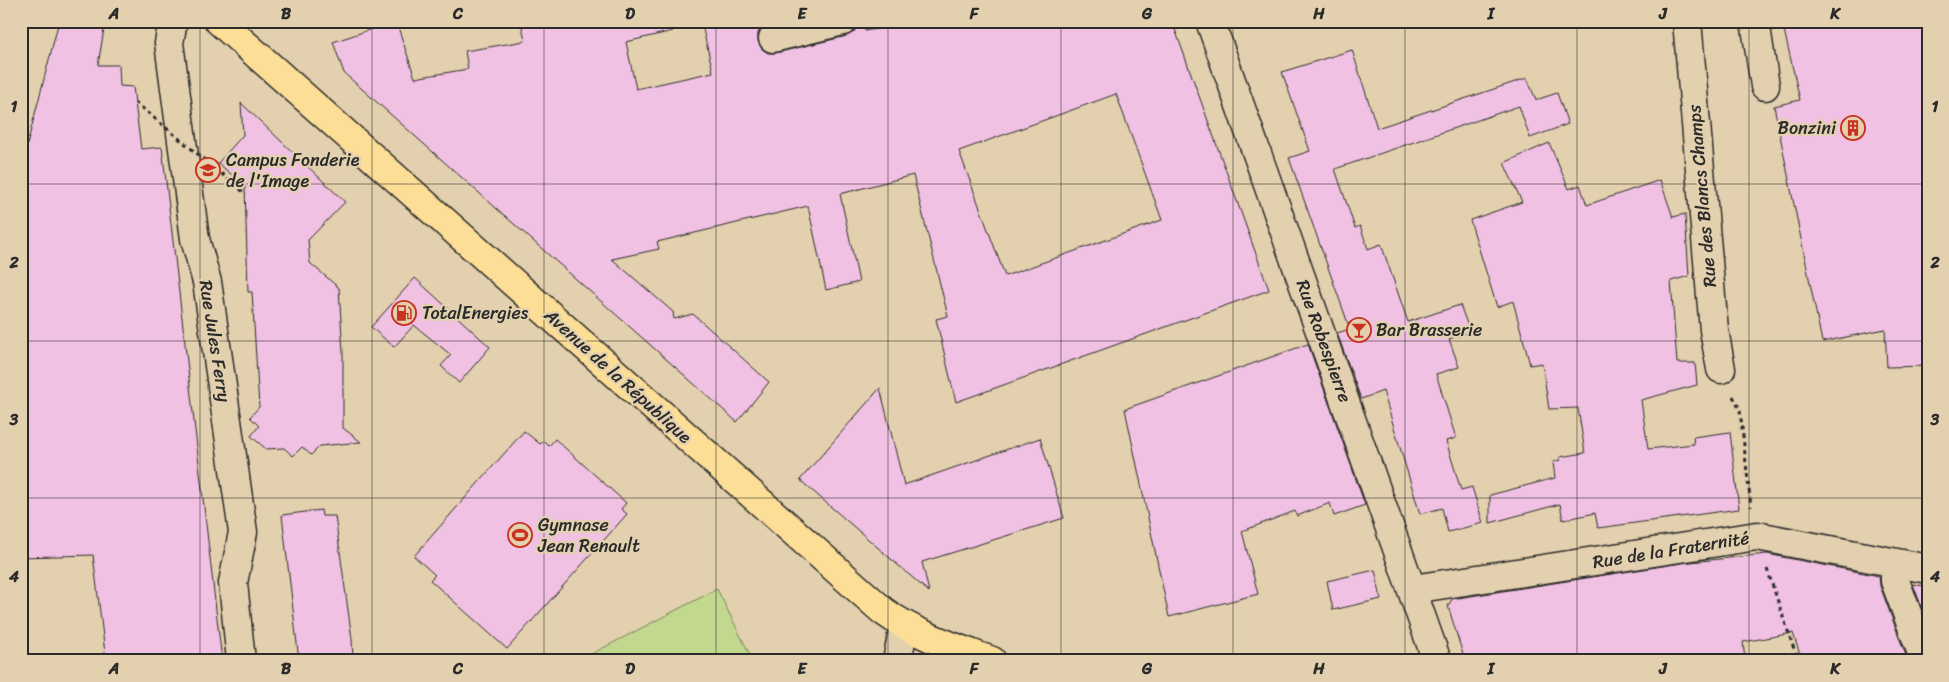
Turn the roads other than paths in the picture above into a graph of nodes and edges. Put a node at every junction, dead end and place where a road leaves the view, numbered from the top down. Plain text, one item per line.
1 (173, 21) edge
2 (218, 21) edge
3 (843, 21) edge
4 (1210, 21) edge
5 (1687, 21) edge
6 (1755, 21) edge
7 (774, 38) dead end
8 (1765, 86) dead end
9 (1721, 369) road end
10 (1895, 564) junction
11 (1928, 569) edge
12 (1413, 589) junction
13 (904, 626) junction
14 (240, 661) edge
15 (897, 661) edge
16 (992, 661) edge
17 (1436, 661) edge
18 (1925, 661) edge

1 - 14 street, Rue Jules Ferry
2 - 13 main road, Avenue de la République
3 - 7 street
4 - 12 street, Rue Robespierre
5 - 9 street, Rue des Blancs Champs
6 - 8 street
10 - 11 street, Rue de la Fraternité
10 - 12 street, Rue de la Fraternité
10 - 18 street
12 - 17 street, Rue Robespierre
13 - 15 street
13 - 16 main road, Avenue de la République

